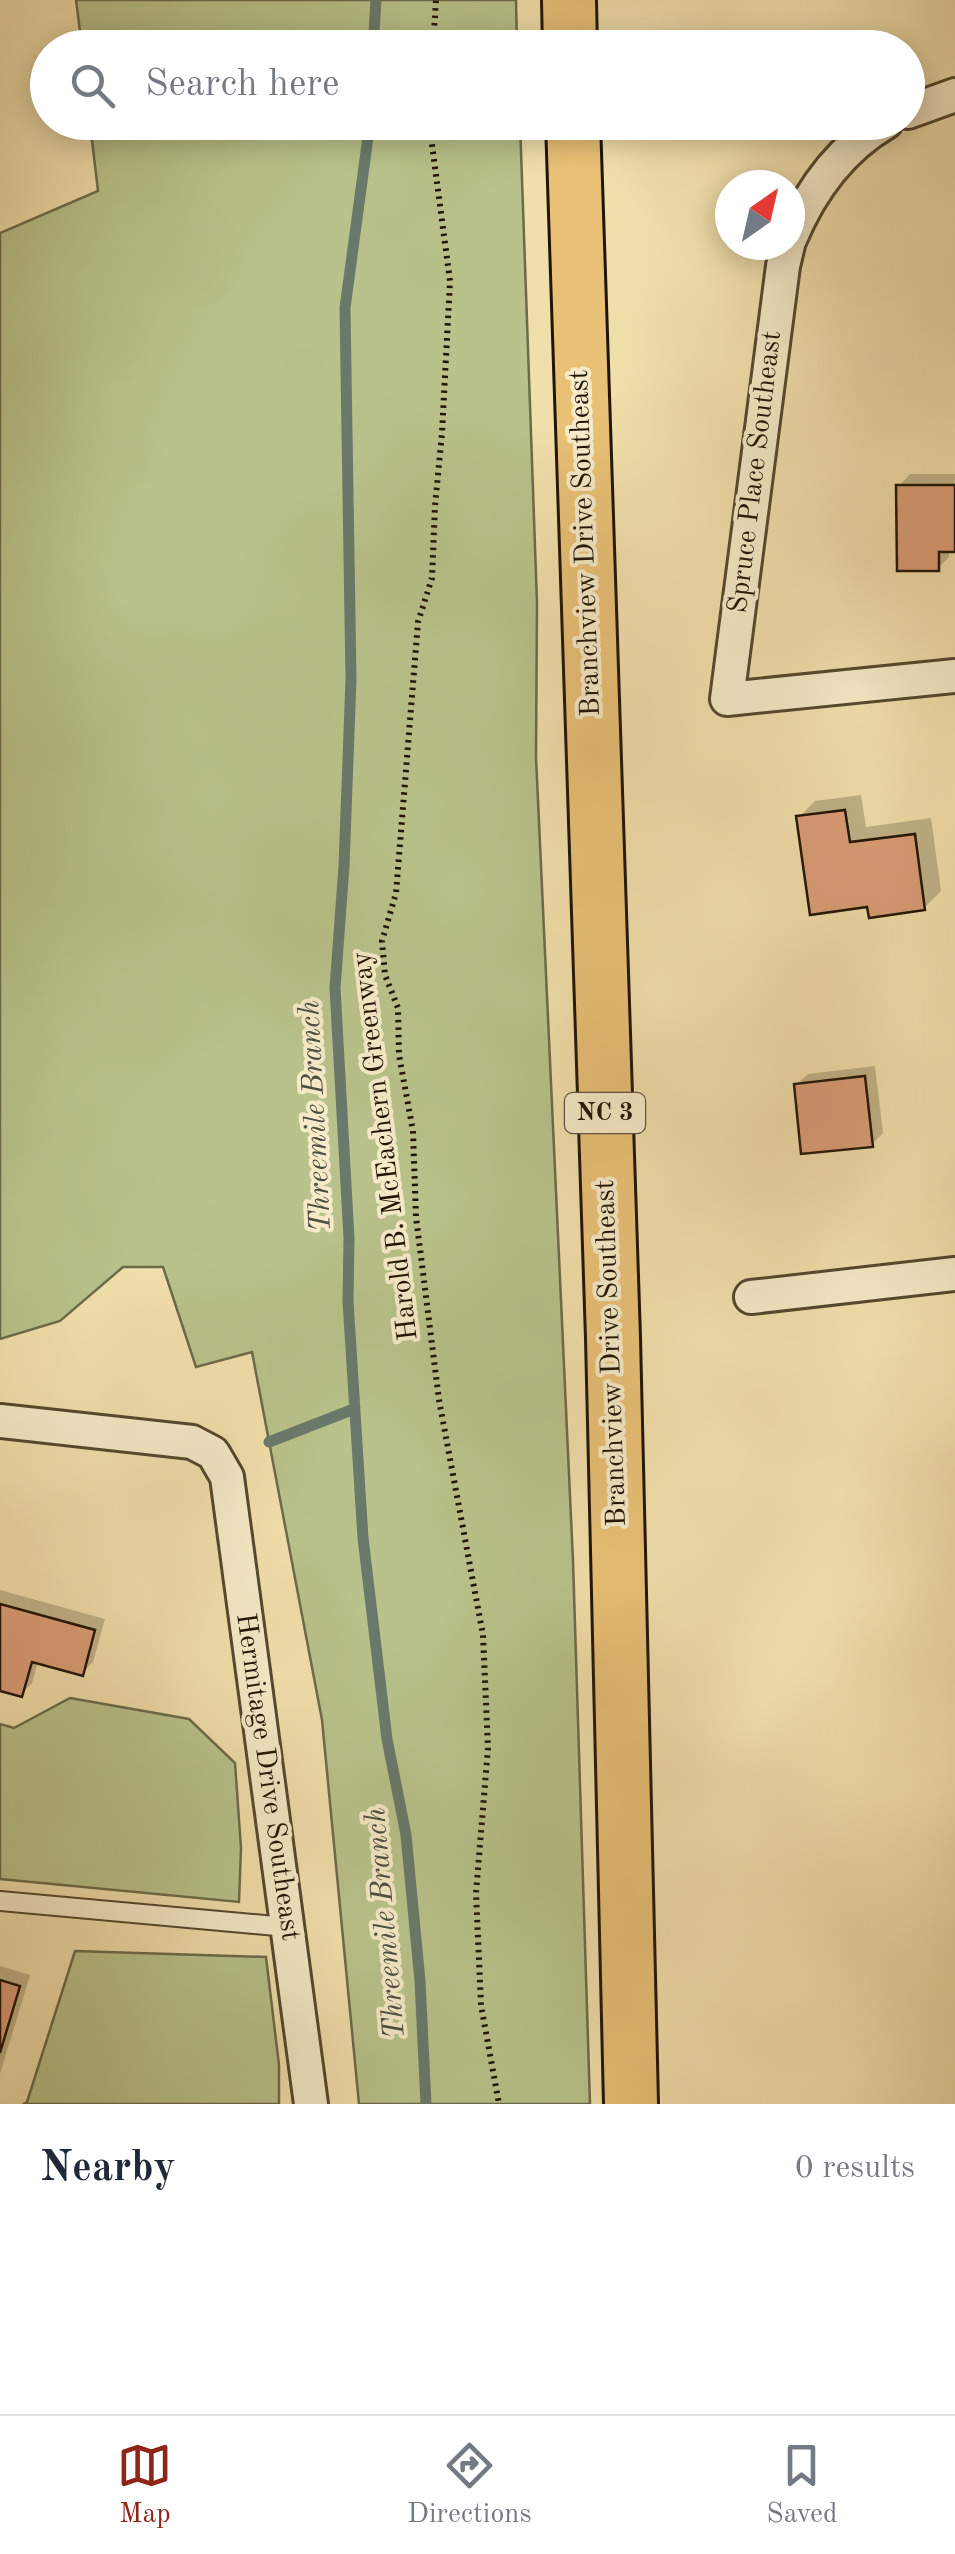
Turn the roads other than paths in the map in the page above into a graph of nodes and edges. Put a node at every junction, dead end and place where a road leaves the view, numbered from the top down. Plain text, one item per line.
1 (569, 0) edge
2 (570, 30) edge
3 (955, 95) edge
4 (925, 106) edge
5 (574, 140) edge
6 (859, 140) edge
7 (805, 209) edge
8 (784, 260) edge
9 (955, 676) edge
10 (955, 1274) edge
11 (751, 1297) dead end
12 (0, 1421) edge
13 (0, 1901) edge
14 (287, 1927) junction
15 (311, 2104) edge
16 (632, 2104) edge

1 - 2 main road
3 - 4 street
5 - 16 main road, Branchview Drive Southeast / NC 3
6 - 7 street, Spruce Place Southeast
8 - 9 street, Spruce Place Southeast
10 - 11 street
12 - 14 street, Hermitage Drive Southeast
13 - 14 lane
14 - 15 street, Hermitage Drive Southeast

